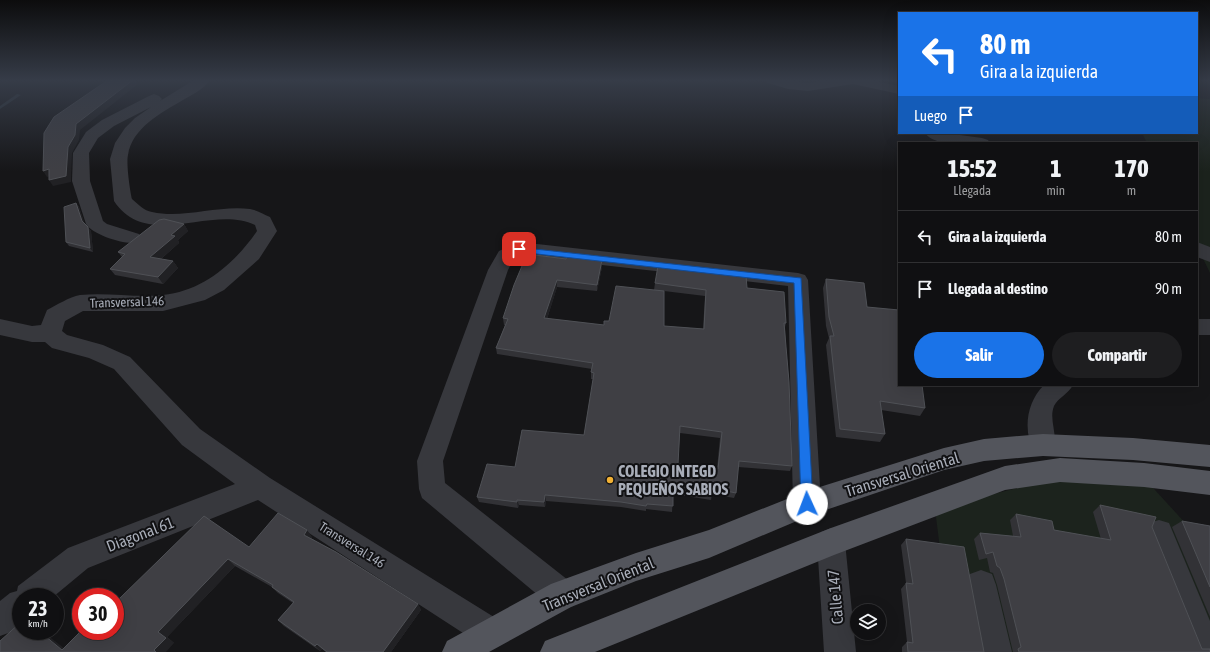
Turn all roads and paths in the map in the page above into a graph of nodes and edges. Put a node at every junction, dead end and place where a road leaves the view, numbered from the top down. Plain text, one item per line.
1 (111, 110) edge
2 (131, 110) edge
3 (157, 110) edge
4 (99, 130) junction
5 (934, 134) edge
6 (974, 142) edge
7 (132, 238) dead end
8 (1198, 249) edge
9 (1210, 255) edge
10 (0, 327) edge
11 (1198, 327) edge
12 (1210, 327) edge
13 (50, 333) junction
14 (1060, 386) edge
15 (1043, 445) junction
16 (1210, 456) edge
17 (1210, 483) edge
18 (260, 487) junction
19 (807, 504) junction
20 (1159, 533) dead end
21 (831, 542) junction
22 (981, 585) dead end
23 (40, 588) edge
24 (562, 595) junction
25 (12, 611) edge
26 (0, 620) edge
27 (491, 633) junction
28 (458, 652) edge
29 (556, 652) edge
30 (840, 652) edge
31 (996, 652) edge
32 (1207, 652) edge

1 - 4 street
2 - 4 street
3 - 13 street, Transversal 146
4 - 7 street
5 - 6 street
8 - 9 street
10 - 13 street
11 - 12 street
13 - 18 street, Transversal 146
14 - 15 street
15 - 16 main road, Transversal Oriental
15 - 19 main road, Transversal Oriental
17 - 21 main road
18 - 23 street, Diagonal 61
18 - 27 street, Transversal 146
19 - 24 main road, Transversal Oriental
19 - 24 street
20 - 32 street
21 - 29 main road
21 - 30 street, Calle 147
22 - 31 street
24 - 27 main road, Transversal Oriental
25 - 26 street
27 - 28 main road, Transversal Oriental

